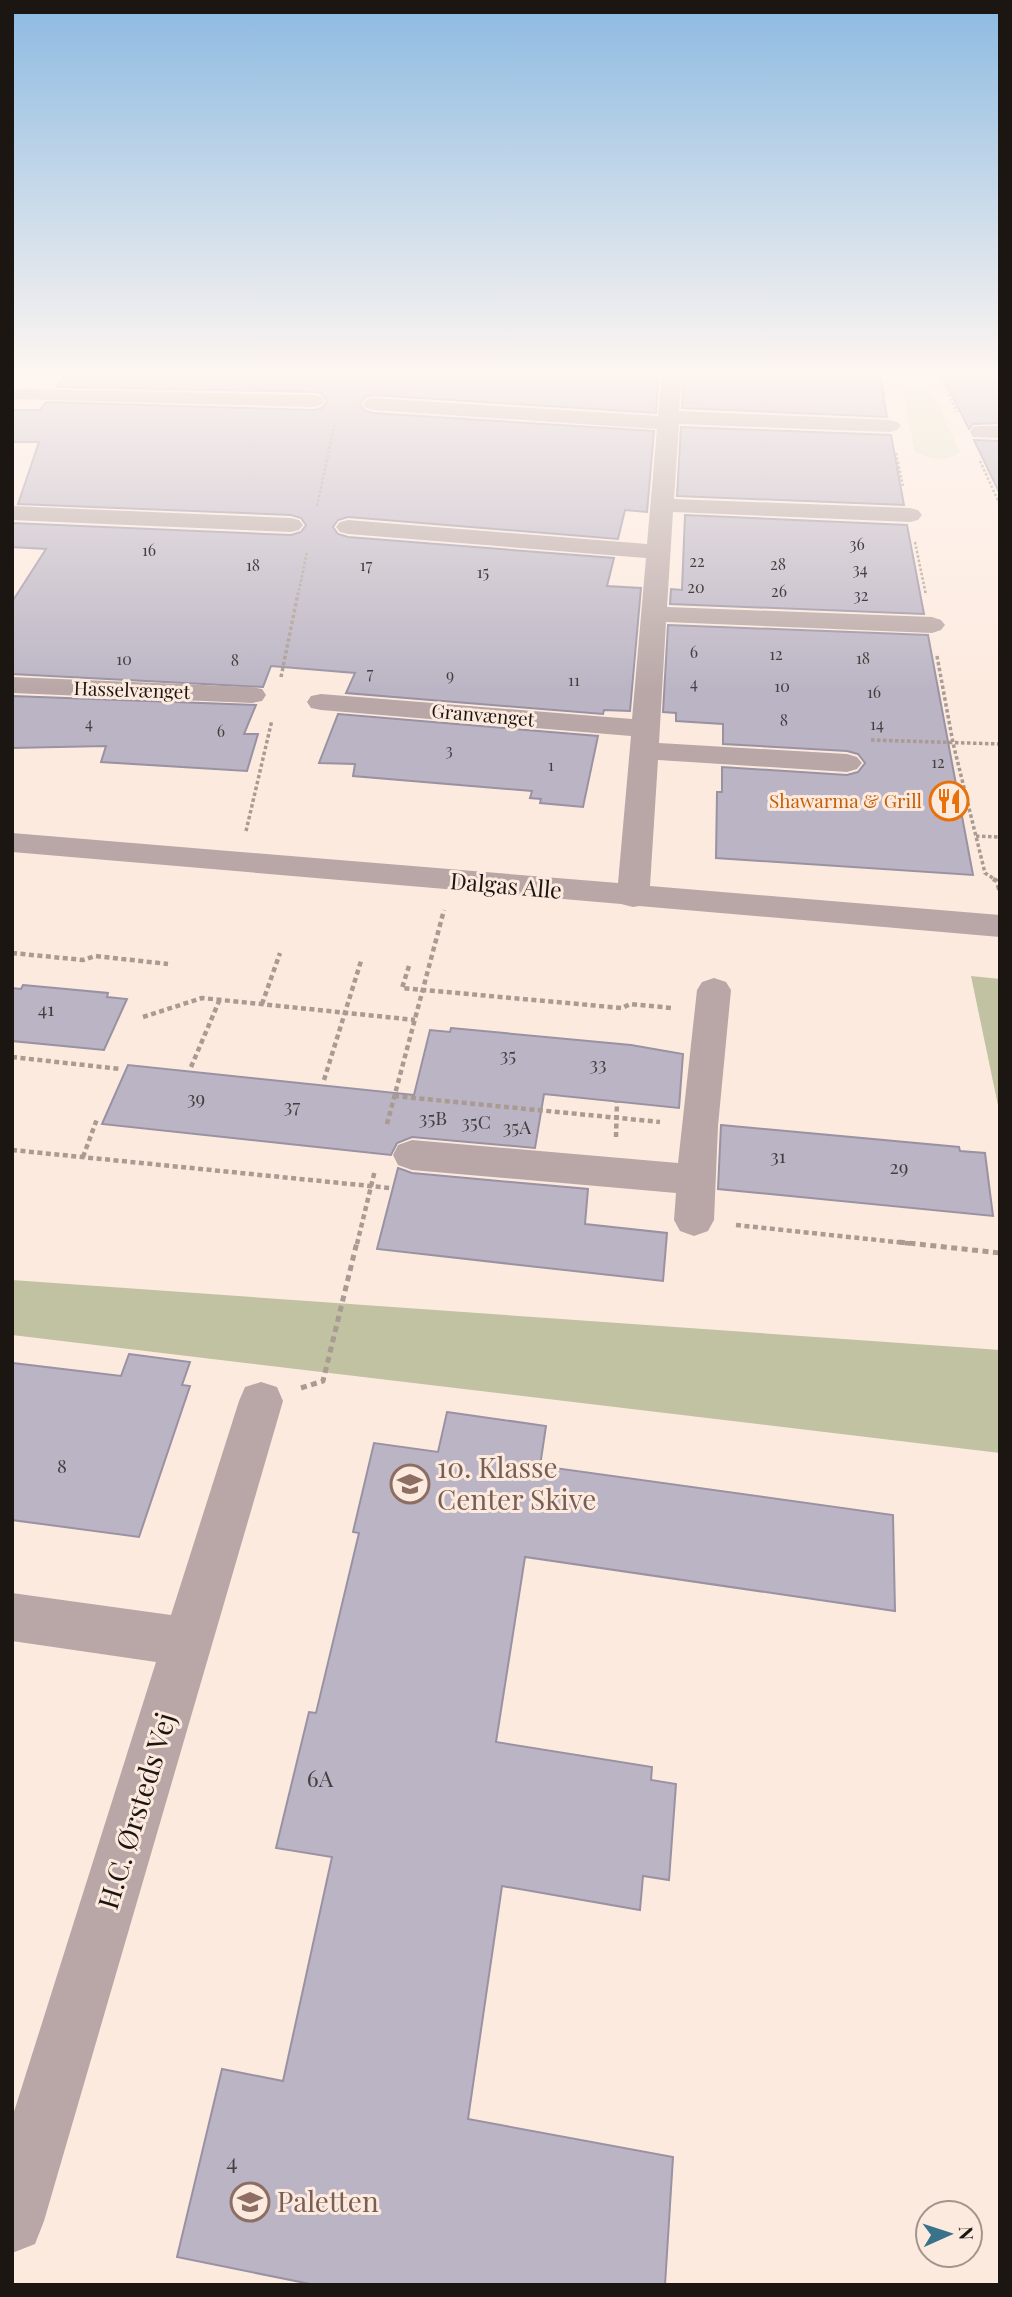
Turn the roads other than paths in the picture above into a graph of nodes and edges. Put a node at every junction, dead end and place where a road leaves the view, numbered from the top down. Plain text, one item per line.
1 (664, 477) edge
2 (662, 506) junction
3 (12, 513) edge
4 (910, 515) road end
5 (291, 525) dead end
6 (348, 527) dead end
7 (659, 552) junction
8 (654, 614) junction
9 (932, 625) road end
10 (12, 685) edge
11 (263, 702) road end
12 (321, 702) dead end
13 (645, 740) junction
14 (847, 763) dead end
15 (12, 842) edge
16 (633, 897) junction
17 (1000, 926) edge
18 (713, 1001) road end
19 (412, 1155) dead end
20 (697, 1180) junction
21 (695, 1220) dead end
22 (261, 1401) dead end
23 (12, 1617) edge
24 (188, 1642) junction
25 (12, 2221) edge

1 - 2 street
2 - 4 street
2 - 7 street
3 - 5 street
6 - 7 street
7 - 8 street
8 - 9 street
8 - 13 street
10 - 11 street, Hasselvænget
12 - 13 street, Granvænget
13 - 14 street, Granvænget
13 - 16 street
15 - 16 street, Dalgas Alle
16 - 17 street, Dalgas Alle
18 - 20 street
19 - 20 street
20 - 21 street
22 - 24 street, H.C. Ørsteds Vej
23 - 24 street
24 - 25 street, H.C. Ørsteds Vej

